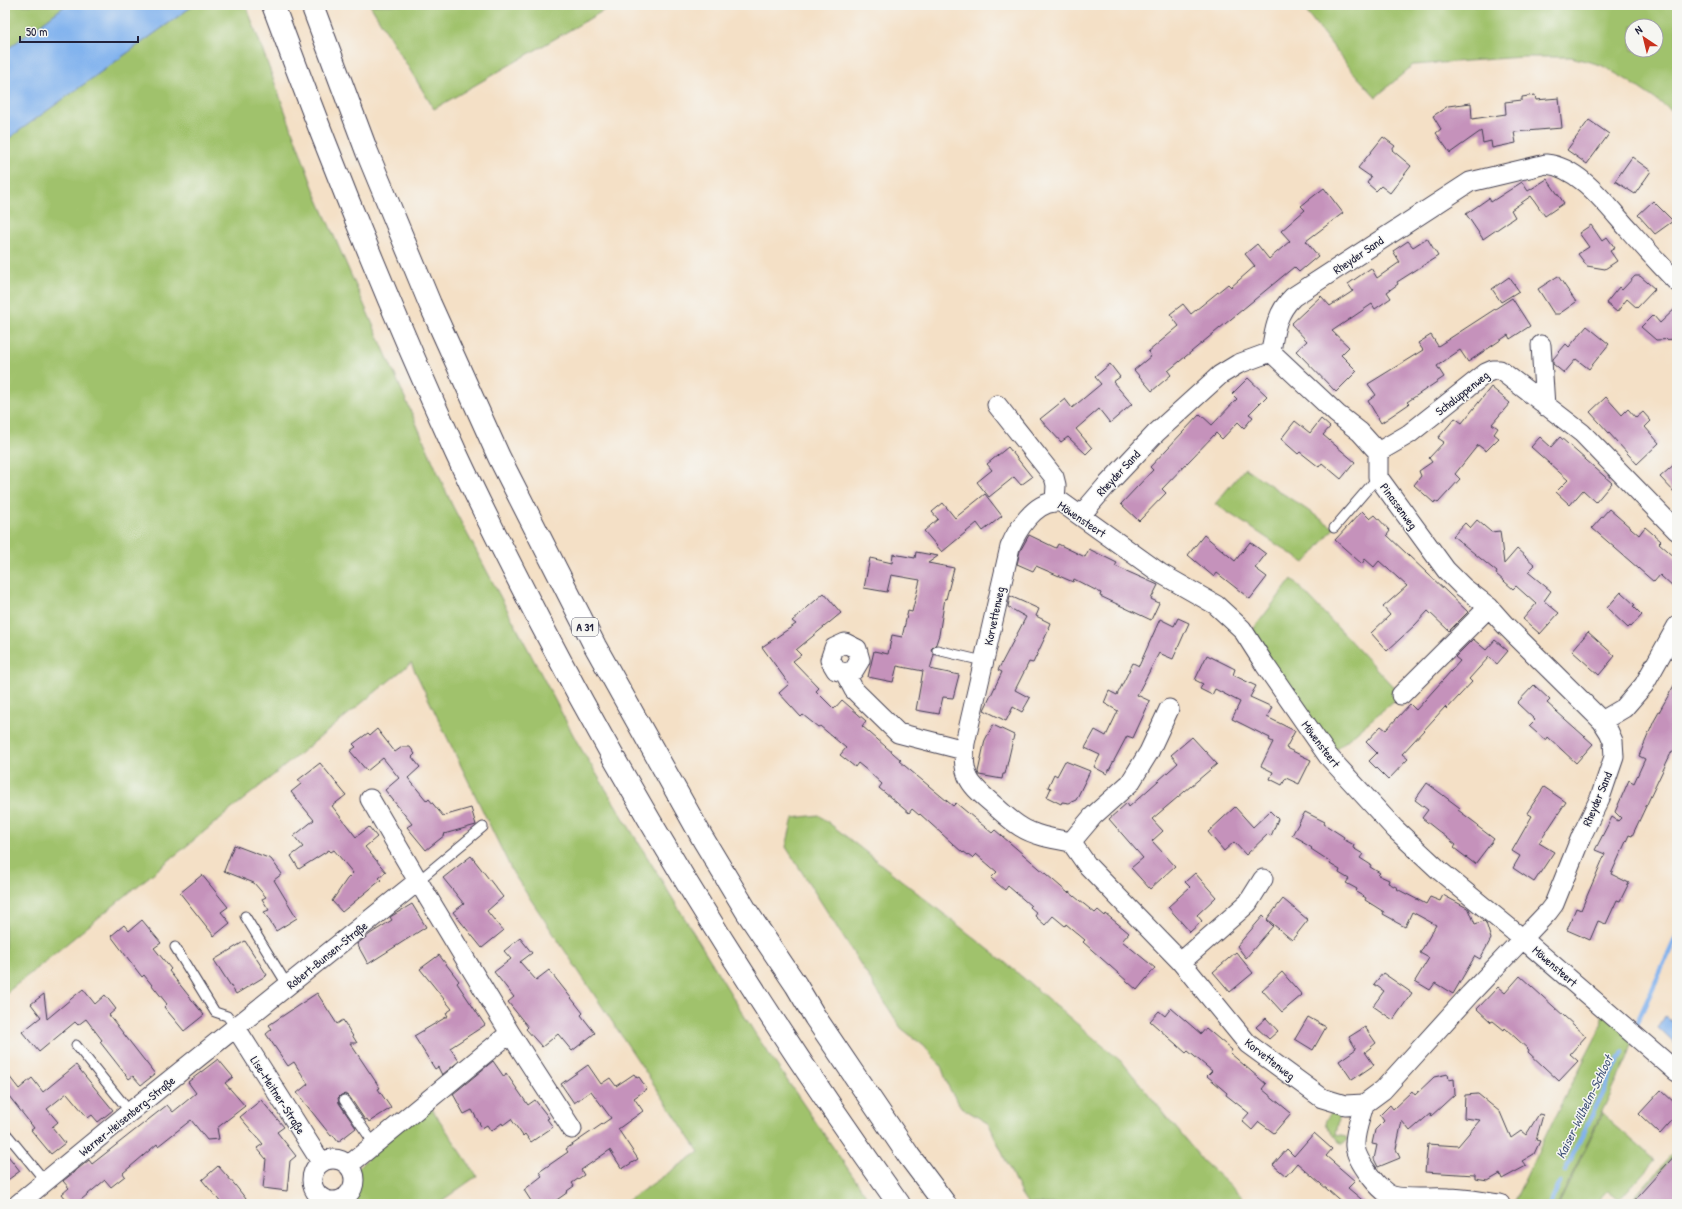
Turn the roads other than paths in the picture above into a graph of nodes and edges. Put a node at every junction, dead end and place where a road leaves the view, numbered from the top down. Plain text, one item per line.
1 (273, 5) edge
2 (312, 5) edge
3 (1677, 282) edge
4 (1541, 345) dead end
5 (1271, 352) junction
6 (997, 406) dead end
7 (1545, 406) junction
8 (1378, 452) junction
9 (1378, 477) junction
10 (1055, 502) junction
11 (1081, 515) junction
12 (1334, 528) dead end
13 (1677, 531) edge
14 (1489, 607) junction
15 (1677, 626) edge
16 (937, 650) dead end
17 (984, 661) junction
18 (845, 673) dead end
19 (1401, 695) dead end
20 (1170, 709) dead end
21 (1602, 721) junction
22 (964, 750) junction
23 (370, 799) dead end
24 (483, 827) dead end
25 (1071, 842) junction
26 (1263, 879) dead end
27 (418, 881) junction
28 (245, 916) dead end
29 (1524, 938) junction
30 (175, 947) dead end
31 (1181, 962) junction
32 (288, 986) junction
33 (236, 1028) junction
34 (510, 1033) junction
35 (76, 1045) dead end
36 (1677, 1072) edge
37 (344, 1100) dead end
38 (1364, 1104) junction
39 (130, 1112) junction
40 (572, 1130) dead end
41 (5, 1132) edge
42 (374, 1144) junction
43 (321, 1162) junction
44 (348, 1165) junction
45 (46, 1182) junction
46 (311, 1199) edge
47 (345, 1201) edge
48 (1409, 1201) edge
49 (18, 1204) edge
50 (899, 1204) edge
51 (945, 1204) edge
52 (1500, 1204) edge

1 - 50 highway
2 - 51 highway, A 31
3 - 5 street, Rheyder Sand
4 - 7 street
5 - 8 street
5 - 11 street, Rheyder Sand
6 - 10 street, Möwensteert
7 - 8 street, Schaluppenweg
7 - 13 street, Schaluppenweg
8 - 9 street, Pinassenweg
9 - 12 lane
9 - 14 street, Pinassenweg
10 - 11 street, Möwensteert
10 - 17 street, Korvettenweg
11 - 29 street, Möwensteert
14 - 19 street
14 - 21 street, Pinassenweg
15 - 21 street
16 - 17 lane
17 - 22 street, Korvettenweg
18 - 22 street
20 - 25 street
21 - 29 street, Rheyder Sand
22 - 25 street, Korvettenweg
23 - 27 street
24 - 27 lane
25 - 31 street, Korvettenweg
26 - 31 street
27 - 32 street, Robert-Bunsen-Straße
27 - 34 street
28 - 32 lane
29 - 36 street, Möwensteert
29 - 38 street
30 - 33 lane
31 - 38 street, Korvettenweg
32 - 33 street, Robert-Bunsen-Straße
33 - 39 street, Werner-Heisenberg-Straße
33 - 43 street, Lise-Meitner-Straße
34 - 40 street
34 - 42 street
35 - 39 lane
37 - 42 lane
38 - 48 street
39 - 45 street, Werner-Heisenberg-Straße
41 - 45 lane
42 - 44 street
43 - 44 street
43 - 46 street
44 - 47 street
45 - 49 street, Werner-Heisenberg-Straße
46 - 47 street
48 - 52 street

